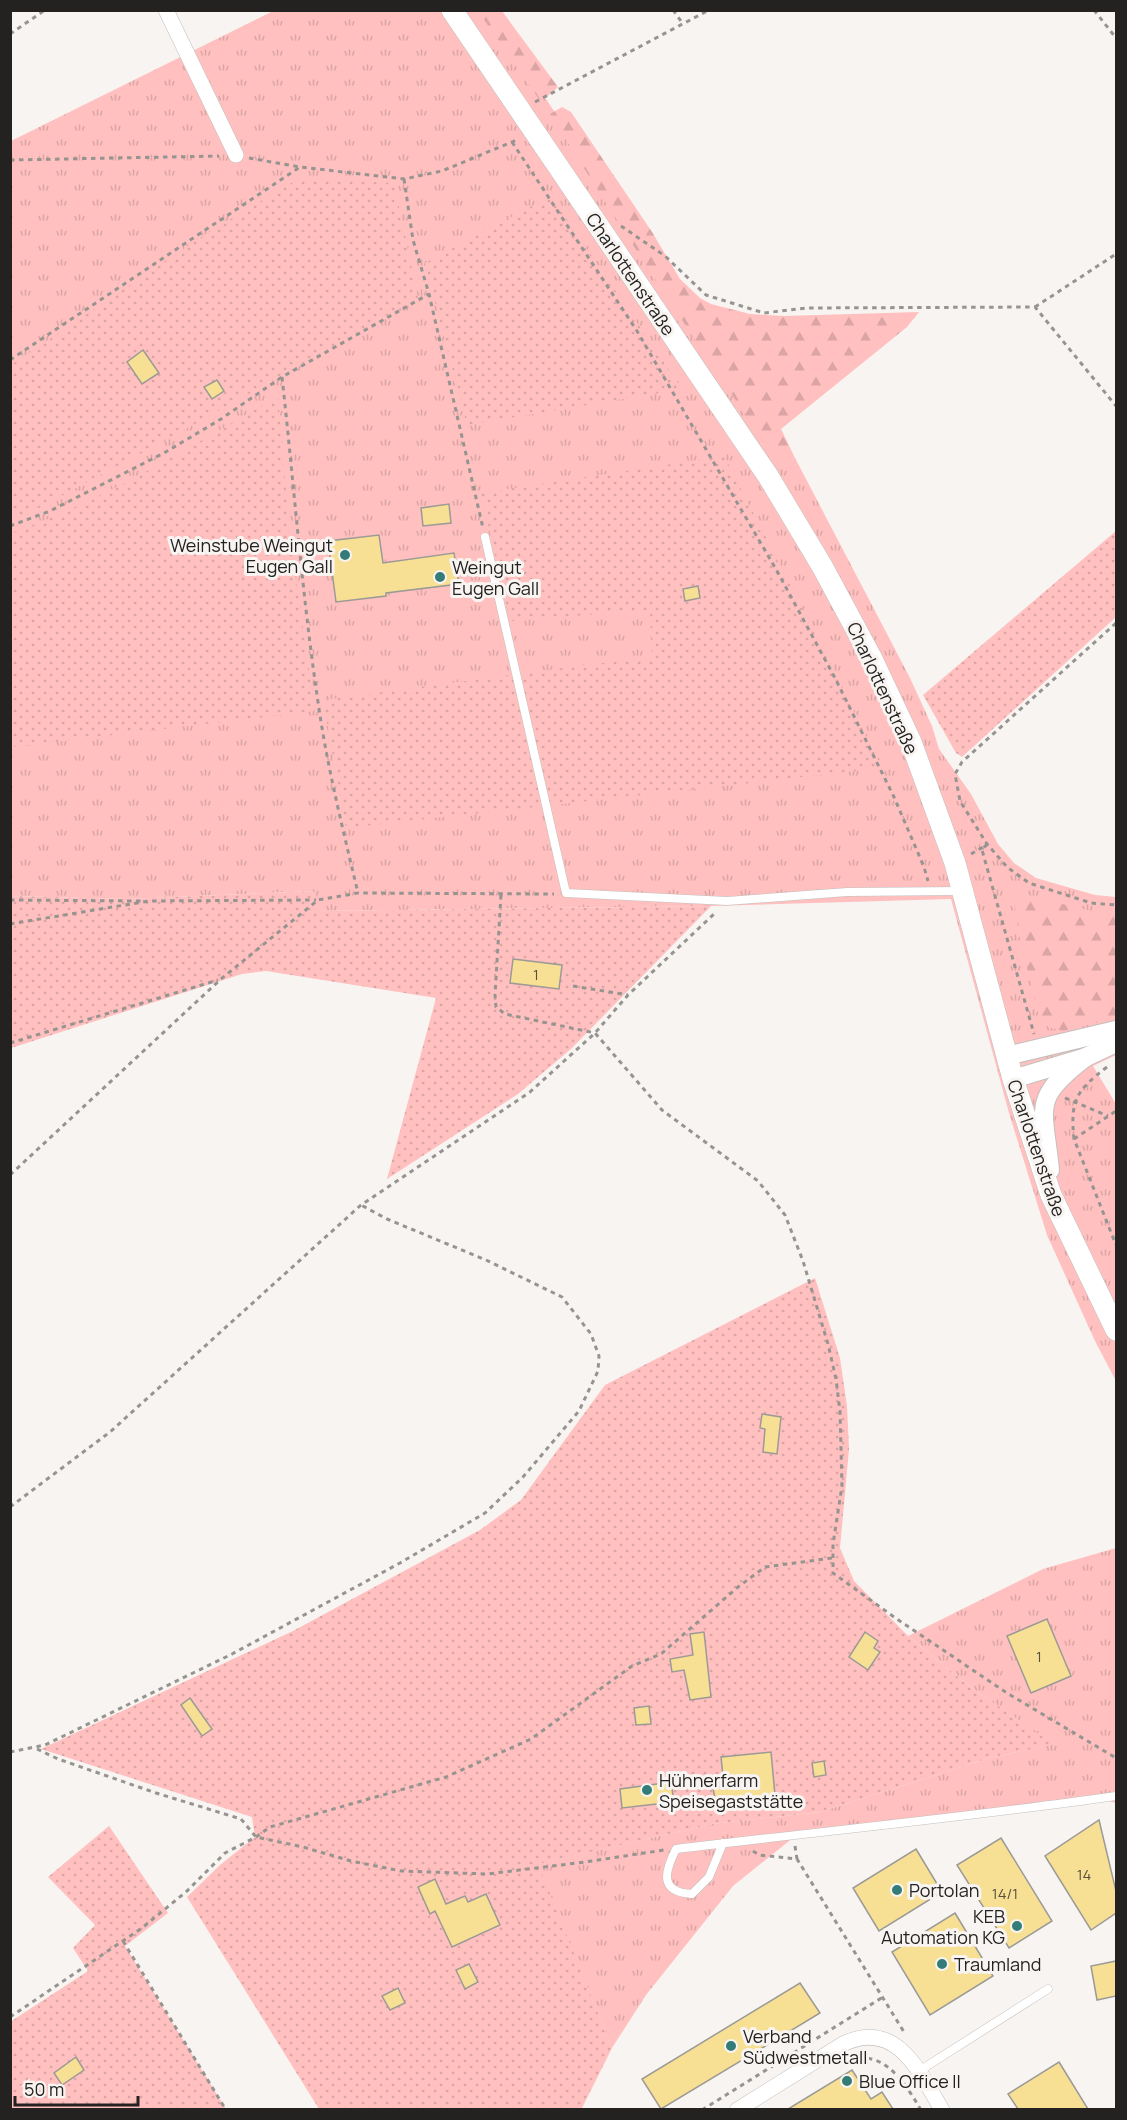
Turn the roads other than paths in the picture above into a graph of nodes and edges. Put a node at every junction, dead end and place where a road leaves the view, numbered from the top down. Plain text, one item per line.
1 (166, 10) edge
2 (452, 10) edge
3 (236, 155) road end
4 (485, 537) road end
5 (964, 891) junction
6 (1116, 1030) edge
7 (1116, 1043) edge
8 (1007, 1056) junction
9 (1086, 1057) junction
10 (1013, 1079) junction
11 (1051, 1196) junction
12 (1116, 1330) edge
13 (1116, 1796) edge
14 (723, 1843) junction
15 (1048, 1989) dead end
16 (919, 2071) junction
17 (737, 2109) edge
18 (942, 2109) edge

1 - 3 street
2 - 5 main road, Charlottenstraße
4 - 5 lane
5 - 8 main road, Charlottenstraße
6 - 8 street
7 - 9 street
8 - 10 main road, Charlottenstraße
9 - 10 street
9 - 11 street
10 - 11 main road, Charlottenstraße
11 - 12 main road, Charlottenstraße
13 - 14 lane
14 - 14 lane
15 - 16 lane
16 - 17 street
16 - 18 street

